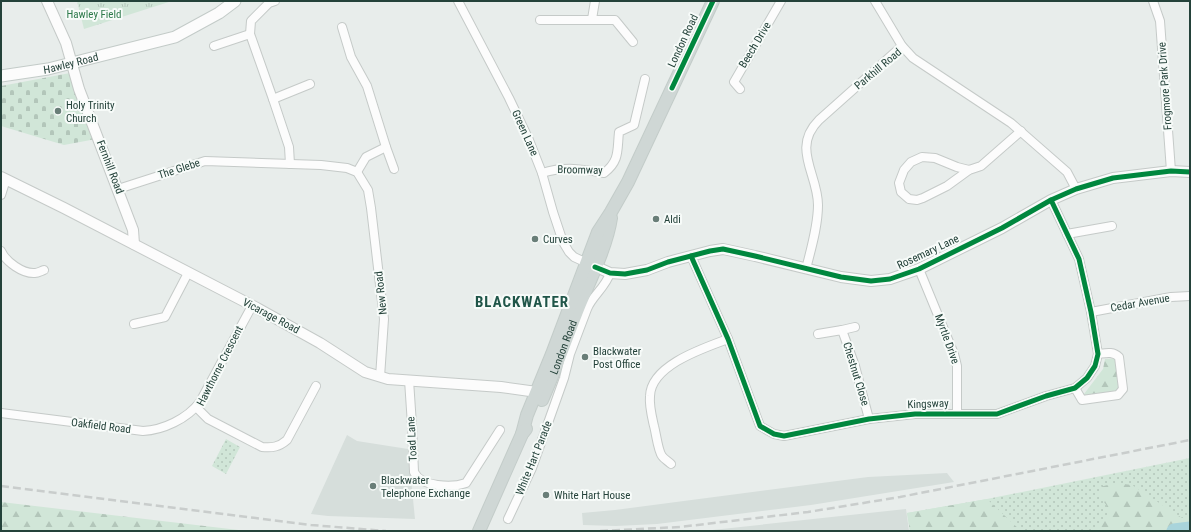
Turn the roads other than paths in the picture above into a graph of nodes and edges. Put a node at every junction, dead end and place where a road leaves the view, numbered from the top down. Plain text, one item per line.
1 (47, 1) edge
2 (235, 1) edge
3 (275, 1) edge
4 (458, 1) edge
5 (595, 1) edge
6 (712, 1) edge
7 (781, 1) edge
8 (875, 1) edge
9 (1153, 1) edge
10 (592, 19) junction
11 (540, 20) dead end
12 (342, 27) dead end
13 (250, 34) junction
14 (633, 42) dead end
15 (214, 46) dead end
16 (902, 46) junction
17 (70, 60) junction
18 (1, 75) edge
19 (645, 79) dead end
20 (310, 84) dead end
21 (740, 88) dead end
22 (273, 99) junction
23 (1021, 131) junction
24 (386, 147) junction
25 (290, 164) junction
26 (394, 170) dead end
27 (969, 170) junction
28 (1171, 171) junction
29 (357, 172) junction
30 (1190, 172) edge
31 (542, 173) junction
32 (3, 178) edge
33 (1076, 188) junction
34 (118, 189) junction
35 (1, 195) edge
36 (1051, 200) junction
37 (1112, 226) dead end
38 (1067, 234) junction
39 (134, 244) junction
40 (1, 251) edge
41 (691, 256) junction
42 (591, 265) junction
43 (806, 269) junction
44 (919, 269) junction
45 (44, 270) dead end
46 (188, 273) junction
47 (610, 273) junction
48 (1190, 296) edge
49 (252, 306) junction
50 (583, 307) junction
51 (1091, 312) junction
52 (134, 324) dead end
53 (855, 327) dead end
54 (842, 330) junction
55 (818, 334) dead end
56 (728, 339) junction
57 (1098, 354) junction
58 (380, 377) junction
59 (408, 380) junction
60 (316, 386) dead end
61 (1075, 388) junction
62 (546, 394) junction
63 (196, 407) junction
64 (1, 413) edge
65 (957, 414) junction
66 (869, 419) junction
67 (500, 430) dead end
68 (671, 464) dead end
69 (508, 519) dead end
70 (479, 531) edge

1 - 17 street, Fernhill Road
2 - 17 main road, Hawley Road
3 - 13 street
4 - 31 street, Green Lane
5 - 10 street
6 - 42 main road, London Road
7 - 21 street, Beech Drive
8 - 16 street
9 - 28 street, Frogmore Park Drive
10 - 11 street
10 - 14 street
12 - 24 street
13 - 15 street
13 - 22 street
16 - 23 street, Parkhill Road
16 - 43 street, Parkhill Road
17 - 18 main road, Hawley Road
17 - 34 street, Fernhill Road
19 - 31 street, Broomway
20 - 22 street
22 - 25 street
23 - 27 street
23 - 33 street, Parkhill Road
24 - 26 street
24 - 29 street
25 - 29 street, The Glebe
25 - 34 street, The Glebe
27 - 27 street
28 - 30 street, Rosemary Lane
28 - 33 street, Rosemary Lane
29 - 58 street, New Road
31 - 42 street, Green Lane
32 - 35 street
32 - 39 street, Vicarage Road
33 - 36 street, Rosemary Lane
34 - 39 street, Fernhill Road
36 - 38 street
36 - 44 street, Rosemary Lane
37 - 38 street
38 - 51 street
39 - 46 street, Vicarage Road
40 - 45 street
41 - 43 street, Rosemary Lane
41 - 47 street, Rosemary Lane
41 - 56 street, Kingsway
42 - 47 street, Rosemary Lane
42 - 50 main road, London Road
42 - 62 main road, London Road
43 - 44 street, Rosemary Lane
44 - 65 street, Myrtle Drive
46 - 49 street, Vicarage Road
46 - 52 street
47 - 50 street
48 - 51 street, Cedar Avenue
49 - 58 street, Vicarage Road
49 - 63 street, Hawthorne Crescent
50 - 62 main road, London Road
51 - 57 street
53 - 54 street, Chestnut Close
54 - 55 street, Chestnut Close
54 - 66 street, Chestnut Close
56 - 66 street, Kingsway
56 - 68 street
57 - 61 street, Kingsway
57 - 61 street
58 - 59 street, Vicarage Road
59 - 62 street, Vicarage Road
59 - 67 street, Toad Lane
60 - 63 street, Hawthorne Crescent
61 - 65 street, Kingsway
62 - 69 street, White Hart Parade
62 - 70 main road, London Road
63 - 64 street, Oakfield Road
65 - 66 street, Kingsway

